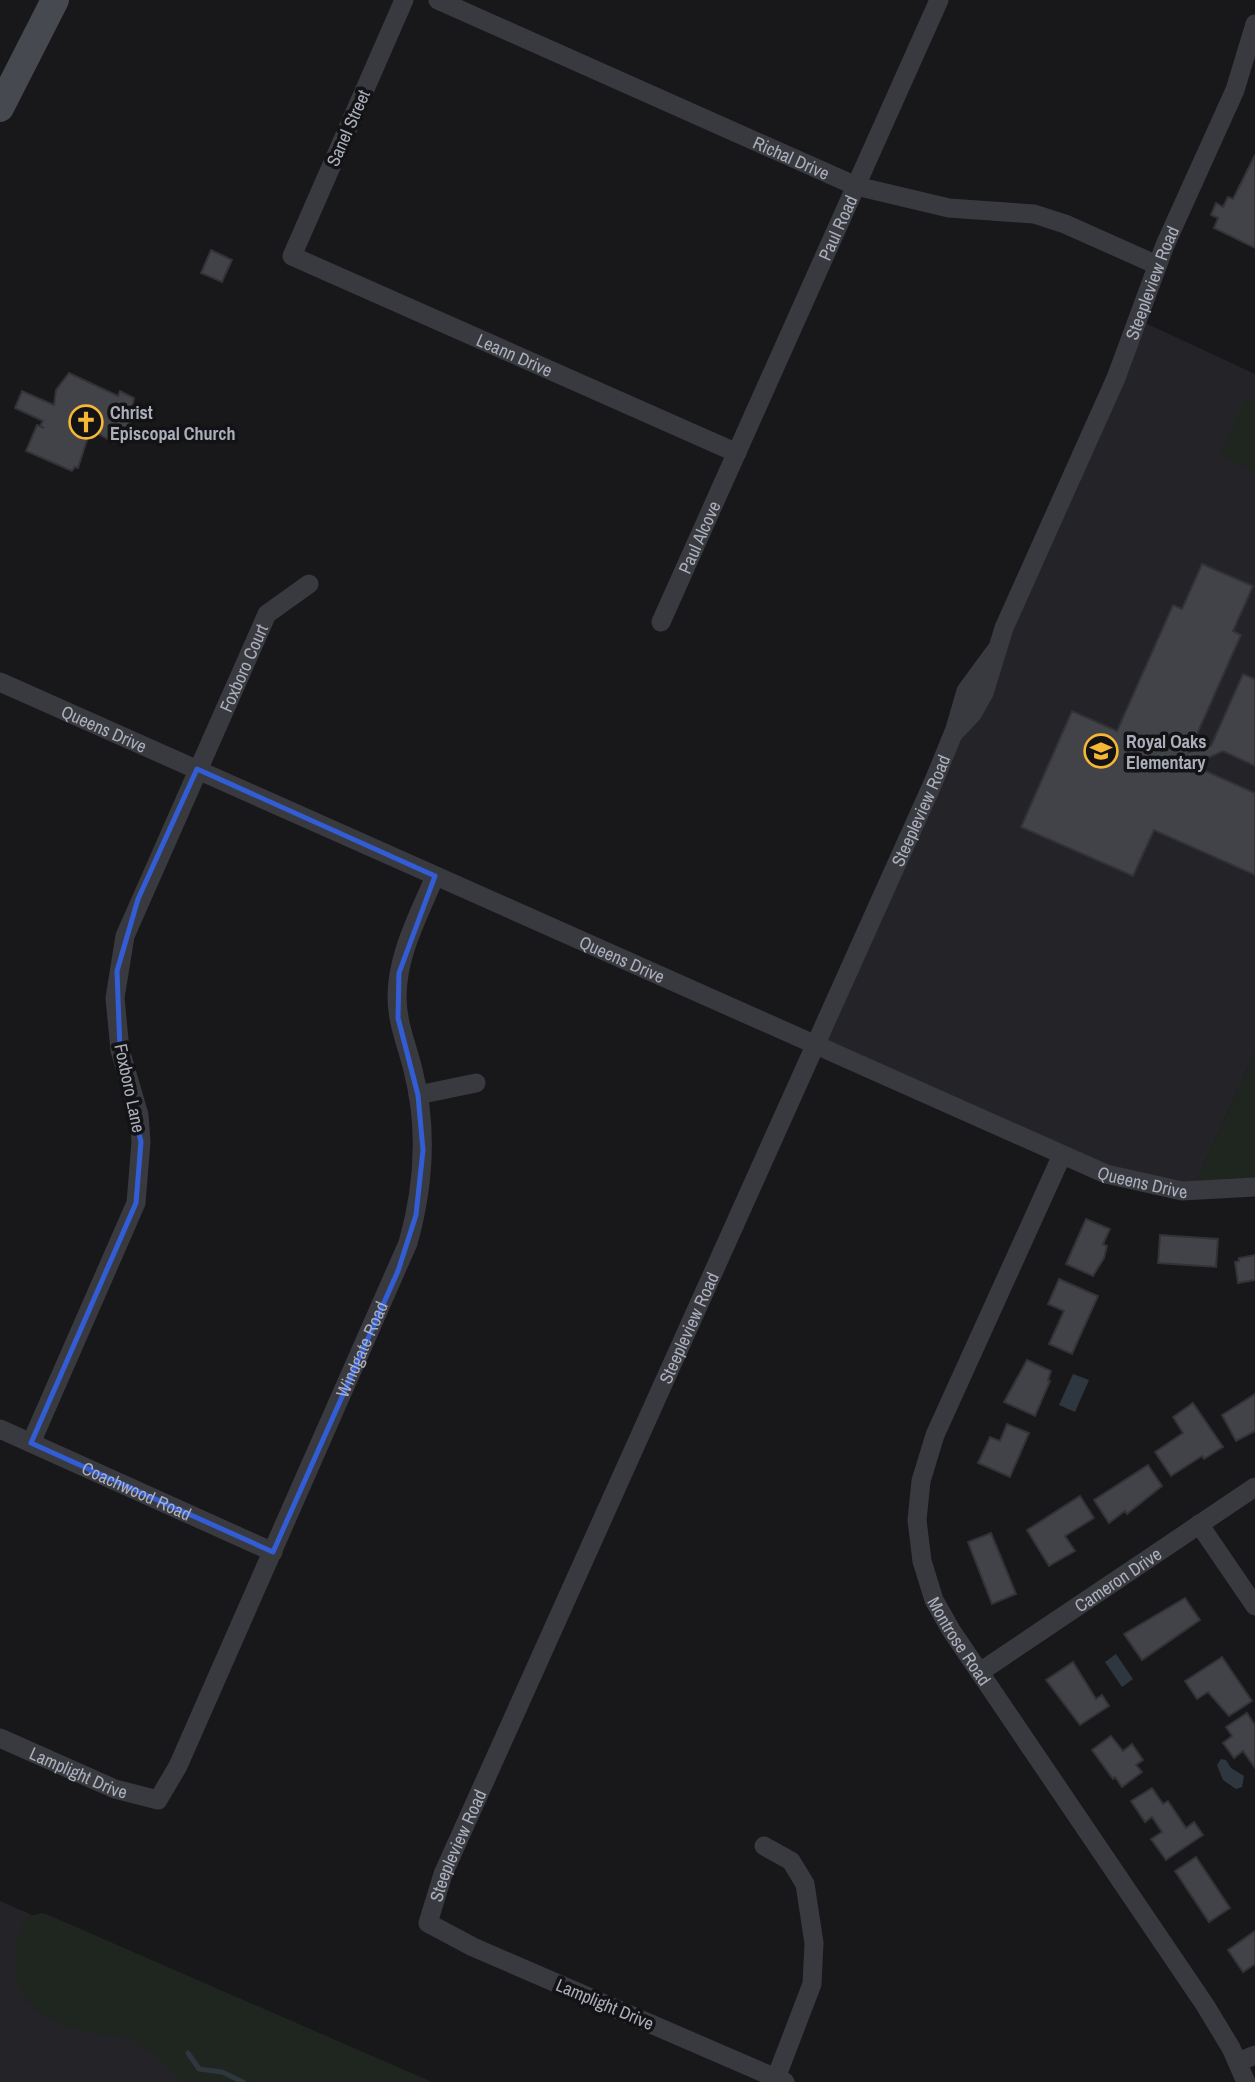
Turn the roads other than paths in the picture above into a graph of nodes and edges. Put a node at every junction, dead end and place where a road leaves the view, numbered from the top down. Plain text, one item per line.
1 (55, 0) edge
2 (404, 0) edge
3 (438, 0) edge
4 (939, 0) edge
5 (1255, 24) edge
6 (1255, 54) edge
7 (1241, 71) junction
8 (0, 108) edge
9 (856, 186) junction
10 (292, 256) joint
11 (1157, 265) junction
12 (737, 453) junction
13 (309, 584) dead end
14 (661, 622) dead end
15 (0, 682) edge
16 (197, 769) junction
17 (435, 876) junction
18 (816, 1044) junction
19 (476, 1083) dead end
20 (418, 1095) junction
21 (1062, 1155) junction
22 (1255, 1187) edge
23 (0, 1429) edge
24 (31, 1443) junction
25 (1255, 1487) edge
26 (1199, 1524) junction
27 (273, 1552) junction
28 (1255, 1606) edge
29 (980, 1672) junction
30 (0, 1738) edge
31 (158, 1800) joint
32 (764, 1846) dead end
33 (428, 1923) joint
34 (1247, 2058) edge
35 (780, 2080) edge
36 (1245, 2082) edge

1 - 8 street
2 - 10 street, Sanel Street
3 - 9 street, Richal Drive
4 - 9 street, Paul Road
5 - 7 street, Steepleview Road
6 - 7 street, Steepleview Road
7 - 11 street, Steepleview Road
9 - 11 street, Richal Drive
9 - 12 street, Paul Road
10 - 12 street, Leann Drive
11 - 18 street, Steepleview Road
12 - 14 street, Paul Alcove
13 - 16 street, Foxboro Court
15 - 16 street, Queens Drive
16 - 17 street, Queens Drive
16 - 24 street, Foxboro Lane
17 - 18 street, Queens Drive
17 - 20 street, Windgate Road
18 - 21 street, Queens Drive
18 - 33 street, Steepleview Road
19 - 20 street
20 - 27 street, Windgate Road
21 - 22 street, Queens Drive
21 - 29 street, Montrose Road
23 - 24 street, Coachwood Road
24 - 27 street, Coachwood Road
25 - 26 street, Cameron Drive
26 - 28 street
26 - 29 street, Cameron Drive
27 - 31 street, Windgate Road
29 - 34 street, Montrose Road
30 - 31 street, Lamplight Drive
32 - 35 street
33 - 35 street, Lamplight Drive
34 - 36 street, Montrose Road

